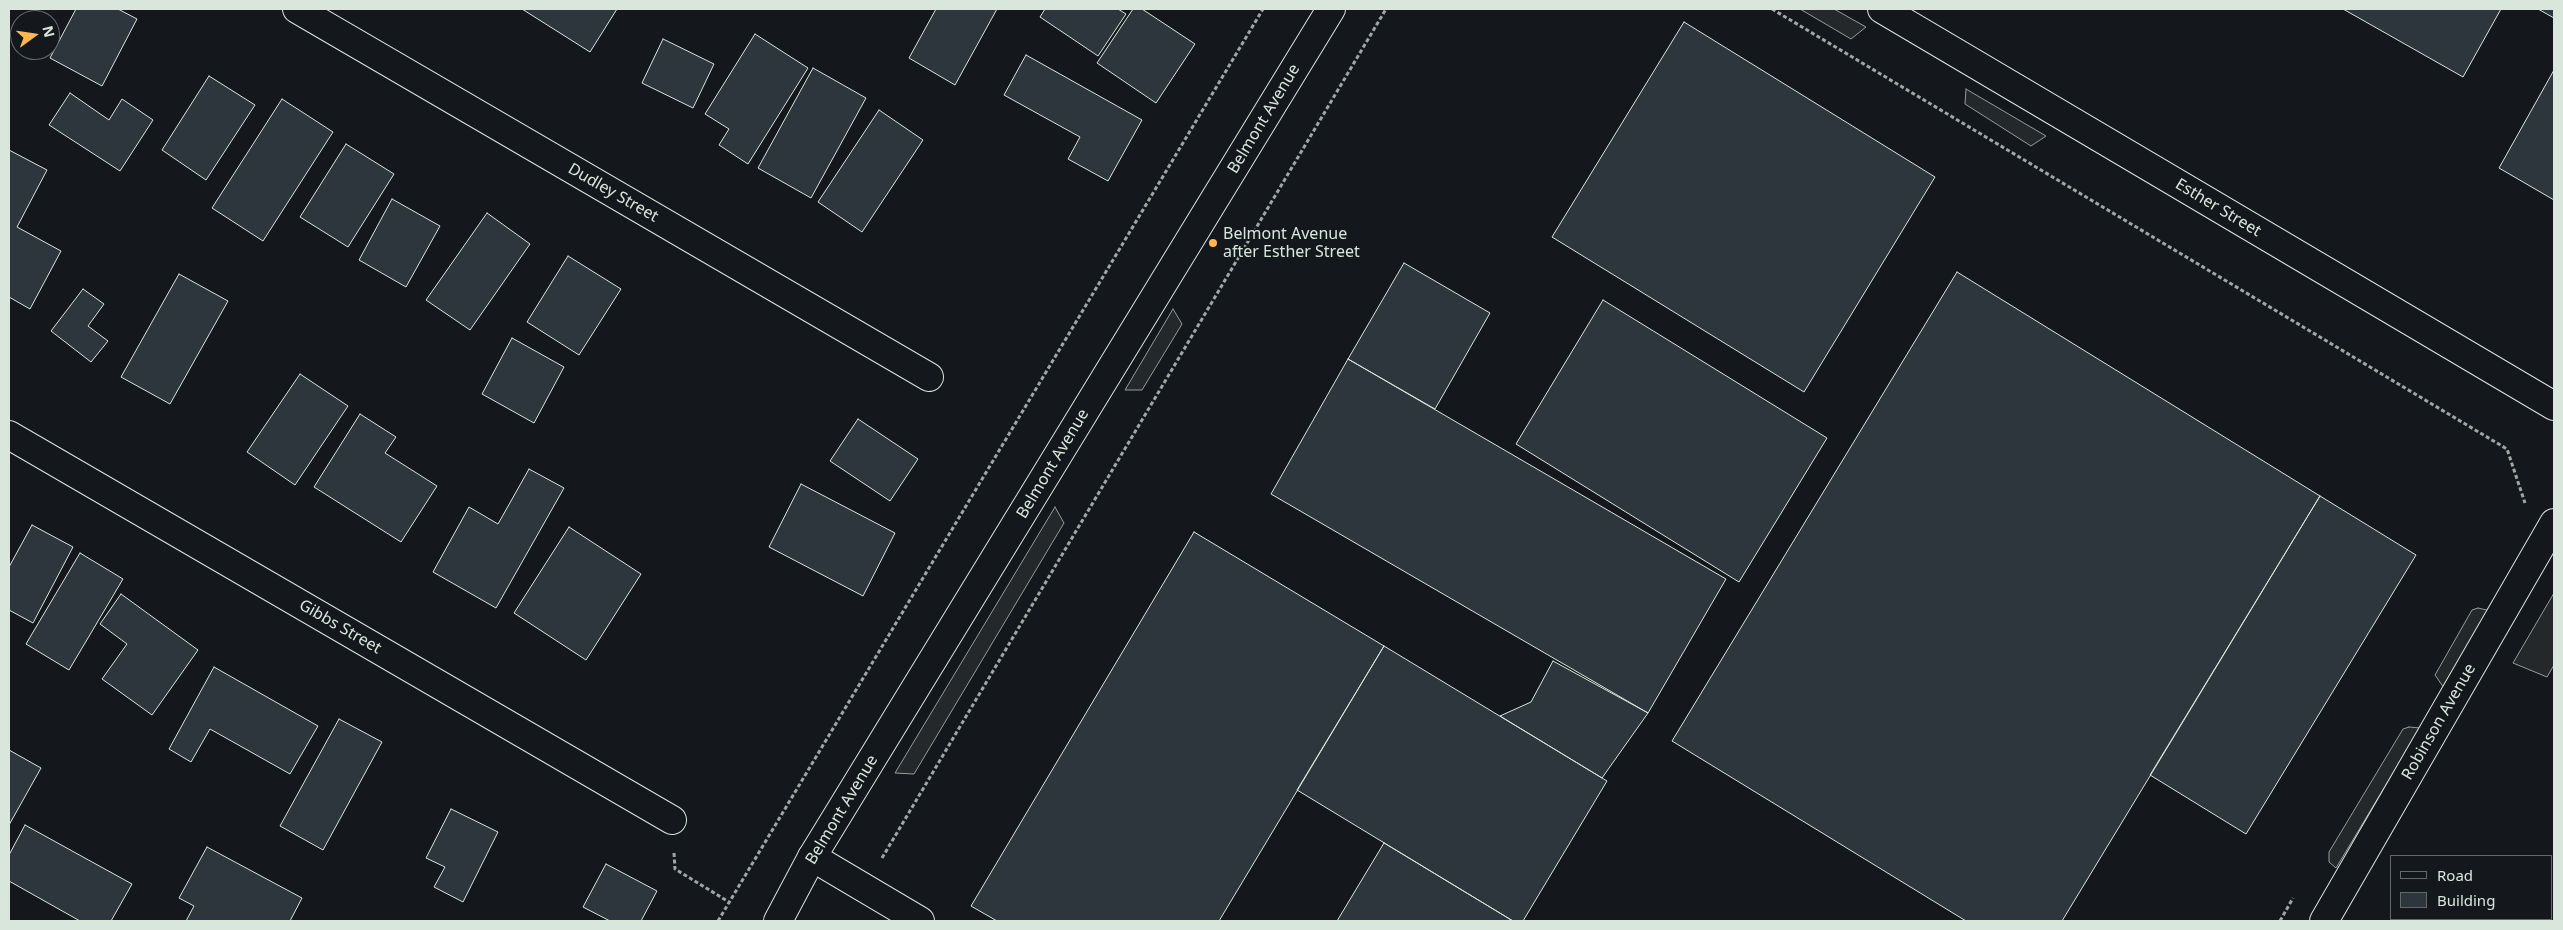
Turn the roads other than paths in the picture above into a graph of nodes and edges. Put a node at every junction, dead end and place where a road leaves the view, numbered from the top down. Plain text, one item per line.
1 (297, 9) edge
2 (1331, 9) edge
3 (1882, 9) edge
4 (929, 377) dead end
5 (2554, 406) edge
6 (9, 435) edge
7 (2554, 523) edge
8 (672, 820) road end
9 (812, 857) junction
10 (778, 921) edge
11 (920, 921) edge
12 (2324, 921) edge

1 - 4 street, Dudley Street
2 - 9 street, Belmont Avenue
3 - 5 street, Esther Street
6 - 8 street, Gibbs Street
7 - 12 street, Robinson Avenue
9 - 10 street, Belmont Avenue
9 - 11 street

